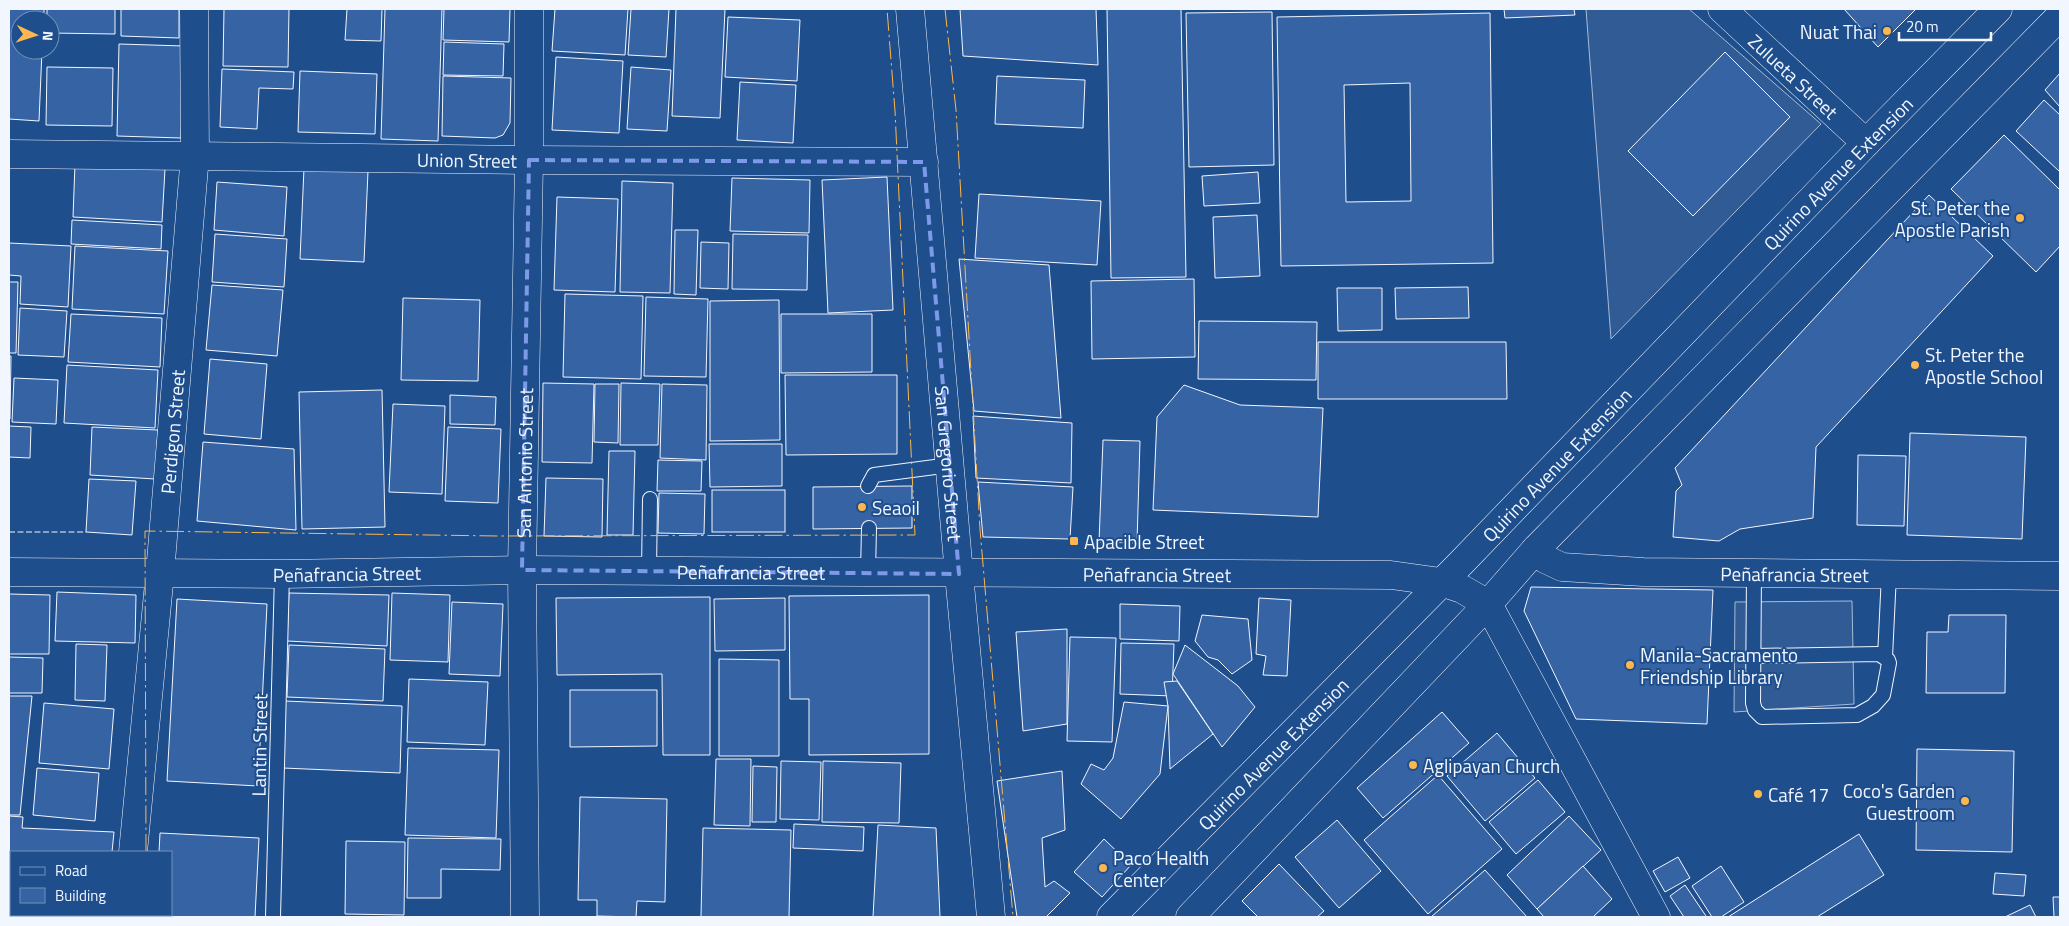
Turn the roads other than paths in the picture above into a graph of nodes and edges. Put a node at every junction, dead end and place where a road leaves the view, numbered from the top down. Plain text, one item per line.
1 (194, 9) edge
2 (530, 9) edge
3 (910, 9) edge
4 (1722, 9) edge
5 (1998, 9) edge
6 (2060, 16) edge
7 (1866, 143) junction
8 (9, 154) edge
9 (194, 155) junction
10 (529, 160) junction
11 (924, 162) junction
12 (950, 465) junction
13 (868, 486) dead end
14 (650, 499) dead end
15 (868, 528) dead end
16 (1536, 549) junction
17 (522, 570) junction
18 (649, 571) junction
19 (9, 572) edge
20 (160, 573) junction
21 (868, 573) junction
22 (1754, 573) junction
23 (282, 574) junction
24 (959, 574) junction
25 (1889, 574) junction
26 (2060, 576) edge
27 (1441, 582) junction
28 (1488, 604) junction
29 (1754, 656) junction
30 (1885, 657) junction
31 (133, 851) edge
32 (274, 917) edge
33 (525, 917) edge
34 (992, 917) edge
35 (1111, 917) edge
36 (1190, 917) edge
37 (1656, 917) edge

1 - 9 street, Perdigon Street
2 - 10 street, San Antonio Street
3 - 11 street, San Gregorio Street
4 - 7 street, Zulueta Street
5 - 7 street, Quirino Avenue Extension
6 - 16 street
7 - 27 street, Quirino Avenue Extension
8 - 9 street, Union Street
9 - 10 street, Union Street
9 - 20 street, Perdigon Street
10 - 11 street, Union Street
10 - 17 street, San Antonio Street
11 - 12 street, San Gregorio Street
12 - 13 lane
12 - 24 street, San Gregorio Street
14 - 18 lane
15 - 21 lane
16 - 22 street, Peñafrancia Street
16 - 28 street
17 - 18 street, Peñafrancia Street
17 - 23 street, Peñafrancia Street
17 - 33 street, San Antonio Street
18 - 21 street, Peñafrancia Street
19 - 20 street, Peñafrancia Street
20 - 23 street, Peñafrancia Street
20 - 31 street, Perdigon Street
21 - 24 street, Peñafrancia Street
22 - 25 street, Peñafrancia Street
22 - 29 lane
23 - 32 lane, Lantin Street
24 - 27 street, Peñafrancia Street
24 - 34 street, San Gregorio Street
25 - 26 street, Peñafrancia Street
25 - 30 lane
27 - 28 street, Peñafrancia Street
27 - 35 street, Quirino Avenue Extension
28 - 36 street
28 - 37 street
29 - 30 lane
29 - 30 lane

